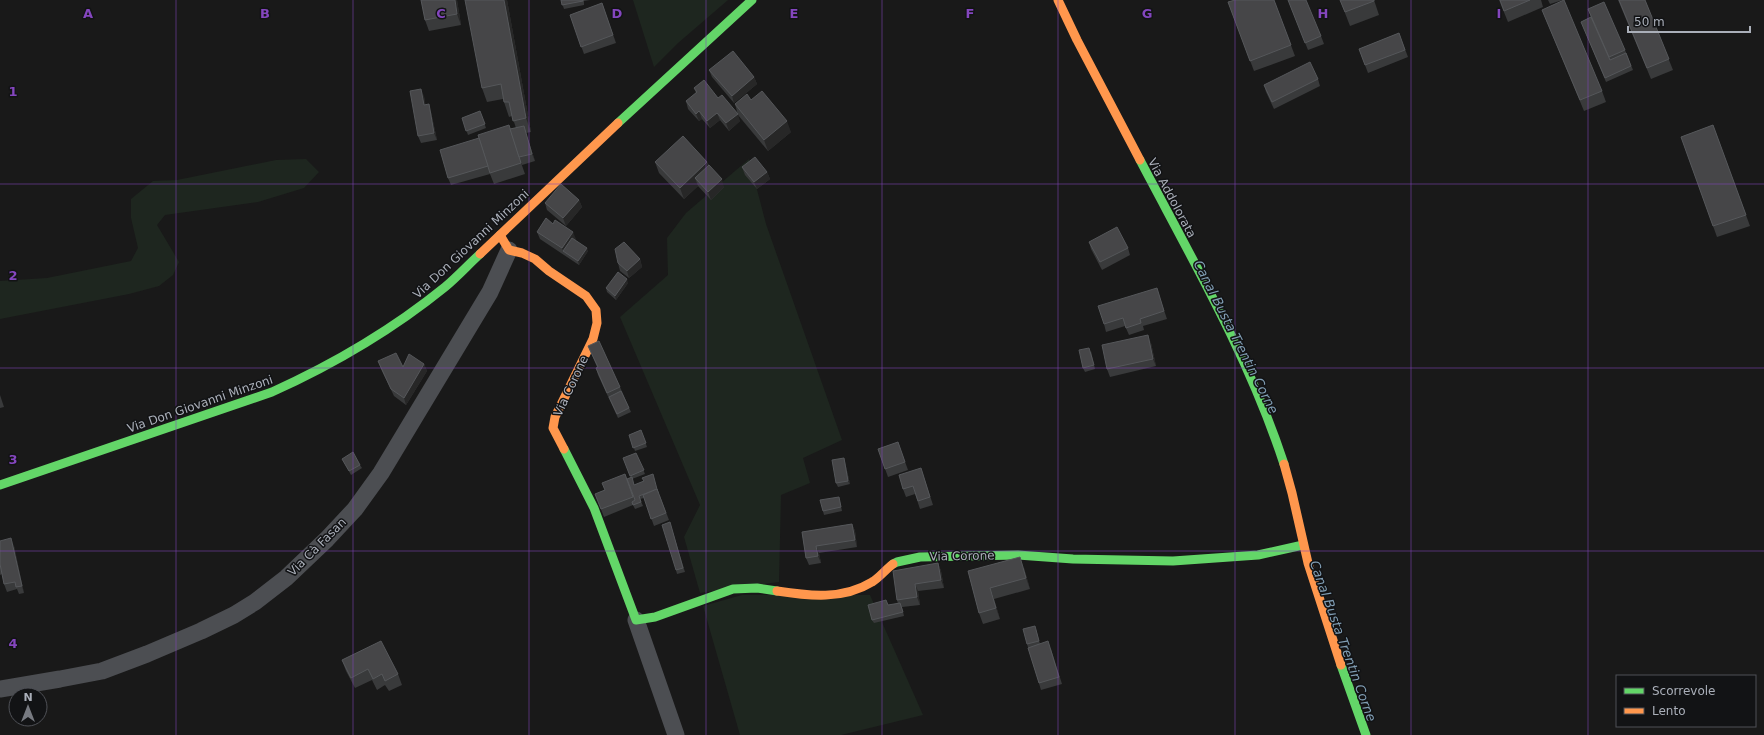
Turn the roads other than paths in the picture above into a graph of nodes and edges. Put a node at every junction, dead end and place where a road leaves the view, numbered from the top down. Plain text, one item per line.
1 (752, 0) edge
2 (1058, 0) edge
3 (500, 235) junction
4 (509, 250) junction
5 (0, 485) edge
6 (1303, 545) junction
7 (636, 620) junction
8 (0, 689) edge
9 (676, 735) edge
10 (1366, 735) edge

1 - 3 street, Via Don Giovanni Minzoni
2 - 6 street, Via Addolorata
3 - 4 street
3 - 5 street, Via Don Giovanni Minzoni
4 - 7 street, Via Corone
4 - 8 street, Via Cà Fasan
6 - 7 street, Via Corone
6 - 10 street, Via Addolorata
7 - 9 street, Via Corone

